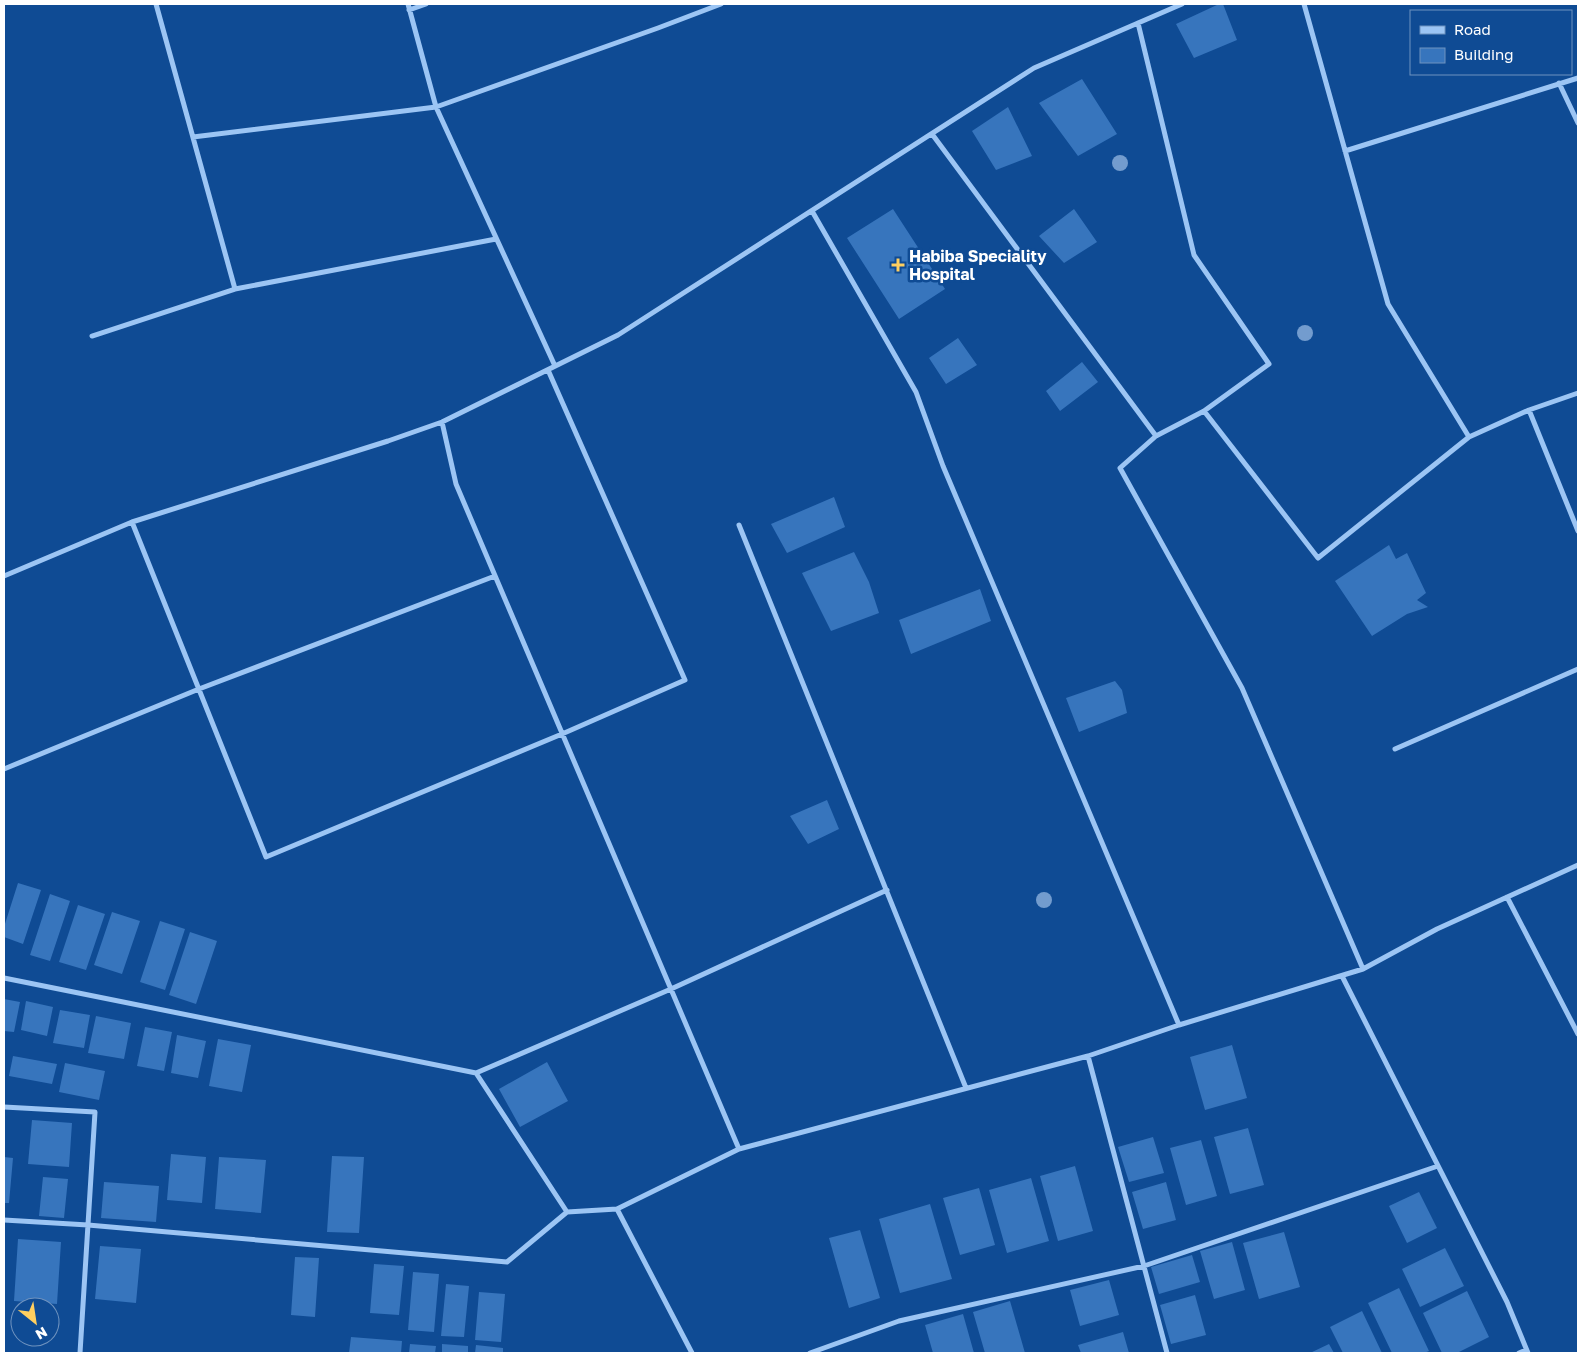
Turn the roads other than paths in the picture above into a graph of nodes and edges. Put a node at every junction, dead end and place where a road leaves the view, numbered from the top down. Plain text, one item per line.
1 (156, 4) edge
2 (408, 4) edge
3 (426, 4) edge
4 (721, 4) edge
5 (1182, 4) edge
6 (1304, 4) edge
7 (410, 10) junction
8 (1138, 23) junction
9 (1578, 78) edge
10 (1559, 83) junction
11 (436, 107) junction
12 (1578, 123) edge
13 (932, 134) junction
14 (193, 137) junction
15 (1345, 151) junction
16 (812, 211) junction
17 (496, 239) junction
18 (235, 289) junction
19 (92, 336) dead end
20 (555, 366) junction
21 (548, 370) junction
22 (1578, 394) edge
23 (1529, 410) junction
24 (1204, 412) junction
25 (442, 422) junction
26 (1156, 436) junction
27 (1469, 437) junction
28 (132, 522) junction
29 (739, 526) dead end
30 (1578, 530) edge
31 (4, 576) edge
32 (495, 576) junction
33 (1578, 669) edge
34 (199, 689) junction
35 (562, 734) junction
36 (1395, 749) dead end
37 (4, 769) edge
38 (1578, 864) edge
39 (887, 890) junction
40 (1507, 897) junction
41 (1363, 970) junction
42 (1342, 976) junction
43 (4, 978) edge
44 (670, 989) junction
45 (1179, 1026) junction
46 (1578, 1034) edge
47 (1088, 1056) junction
48 (476, 1073) junction
49 (966, 1088) junction
50 (4, 1106) edge
51 (738, 1149) junction
52 (1438, 1166) junction
53 (617, 1209) junction
54 (567, 1212) junction
55 (4, 1220) edge
56 (88, 1225) junction
57 (1144, 1266) junction
58 (1527, 1352) edge
59 (80, 1353) edge
60 (692, 1353) edge
61 (810, 1353) edge
62 (1167, 1353) edge
63 (1519, 1353) edge

1 - 14 street
2 - 7 street
3 - 7 street
4 - 11 street
5 - 8 street
6 - 15 street
7 - 11 street
8 - 13 street
8 - 24 street
9 - 10 street
10 - 12 street
10 - 15 street
11 - 14 street
11 - 17 street
13 - 16 street
13 - 26 street
14 - 18 street
15 - 27 street
16 - 20 street
16 - 45 street
17 - 18 street
17 - 20 street
18 - 19 street
20 - 21 street
21 - 25 street
21 - 35 street
22 - 23 street
23 - 27 street
23 - 30 street
24 - 26 street
24 - 27 street
25 - 28 street
25 - 32 street
26 - 41 street
28 - 31 street
28 - 34 street
29 - 39 street
32 - 34 street
32 - 35 street
33 - 36 street
34 - 35 street
34 - 37 street
35 - 44 street
38 - 40 street
39 - 44 street
39 - 49 street
40 - 41 street
40 - 46 street
41 - 42 street
42 - 45 street
42 - 52 street
43 - 48 street
44 - 48 street
44 - 51 street
45 - 47 street
47 - 49 street
47 - 57 street
48 - 54 street
49 - 51 street
50 - 56 street
51 - 53 street
52 - 57 street
52 - 58 street
53 - 54 street
53 - 60 street
54 - 56 street
55 - 56 street
56 - 59 street
57 - 61 street
57 - 62 street
58 - 63 street

